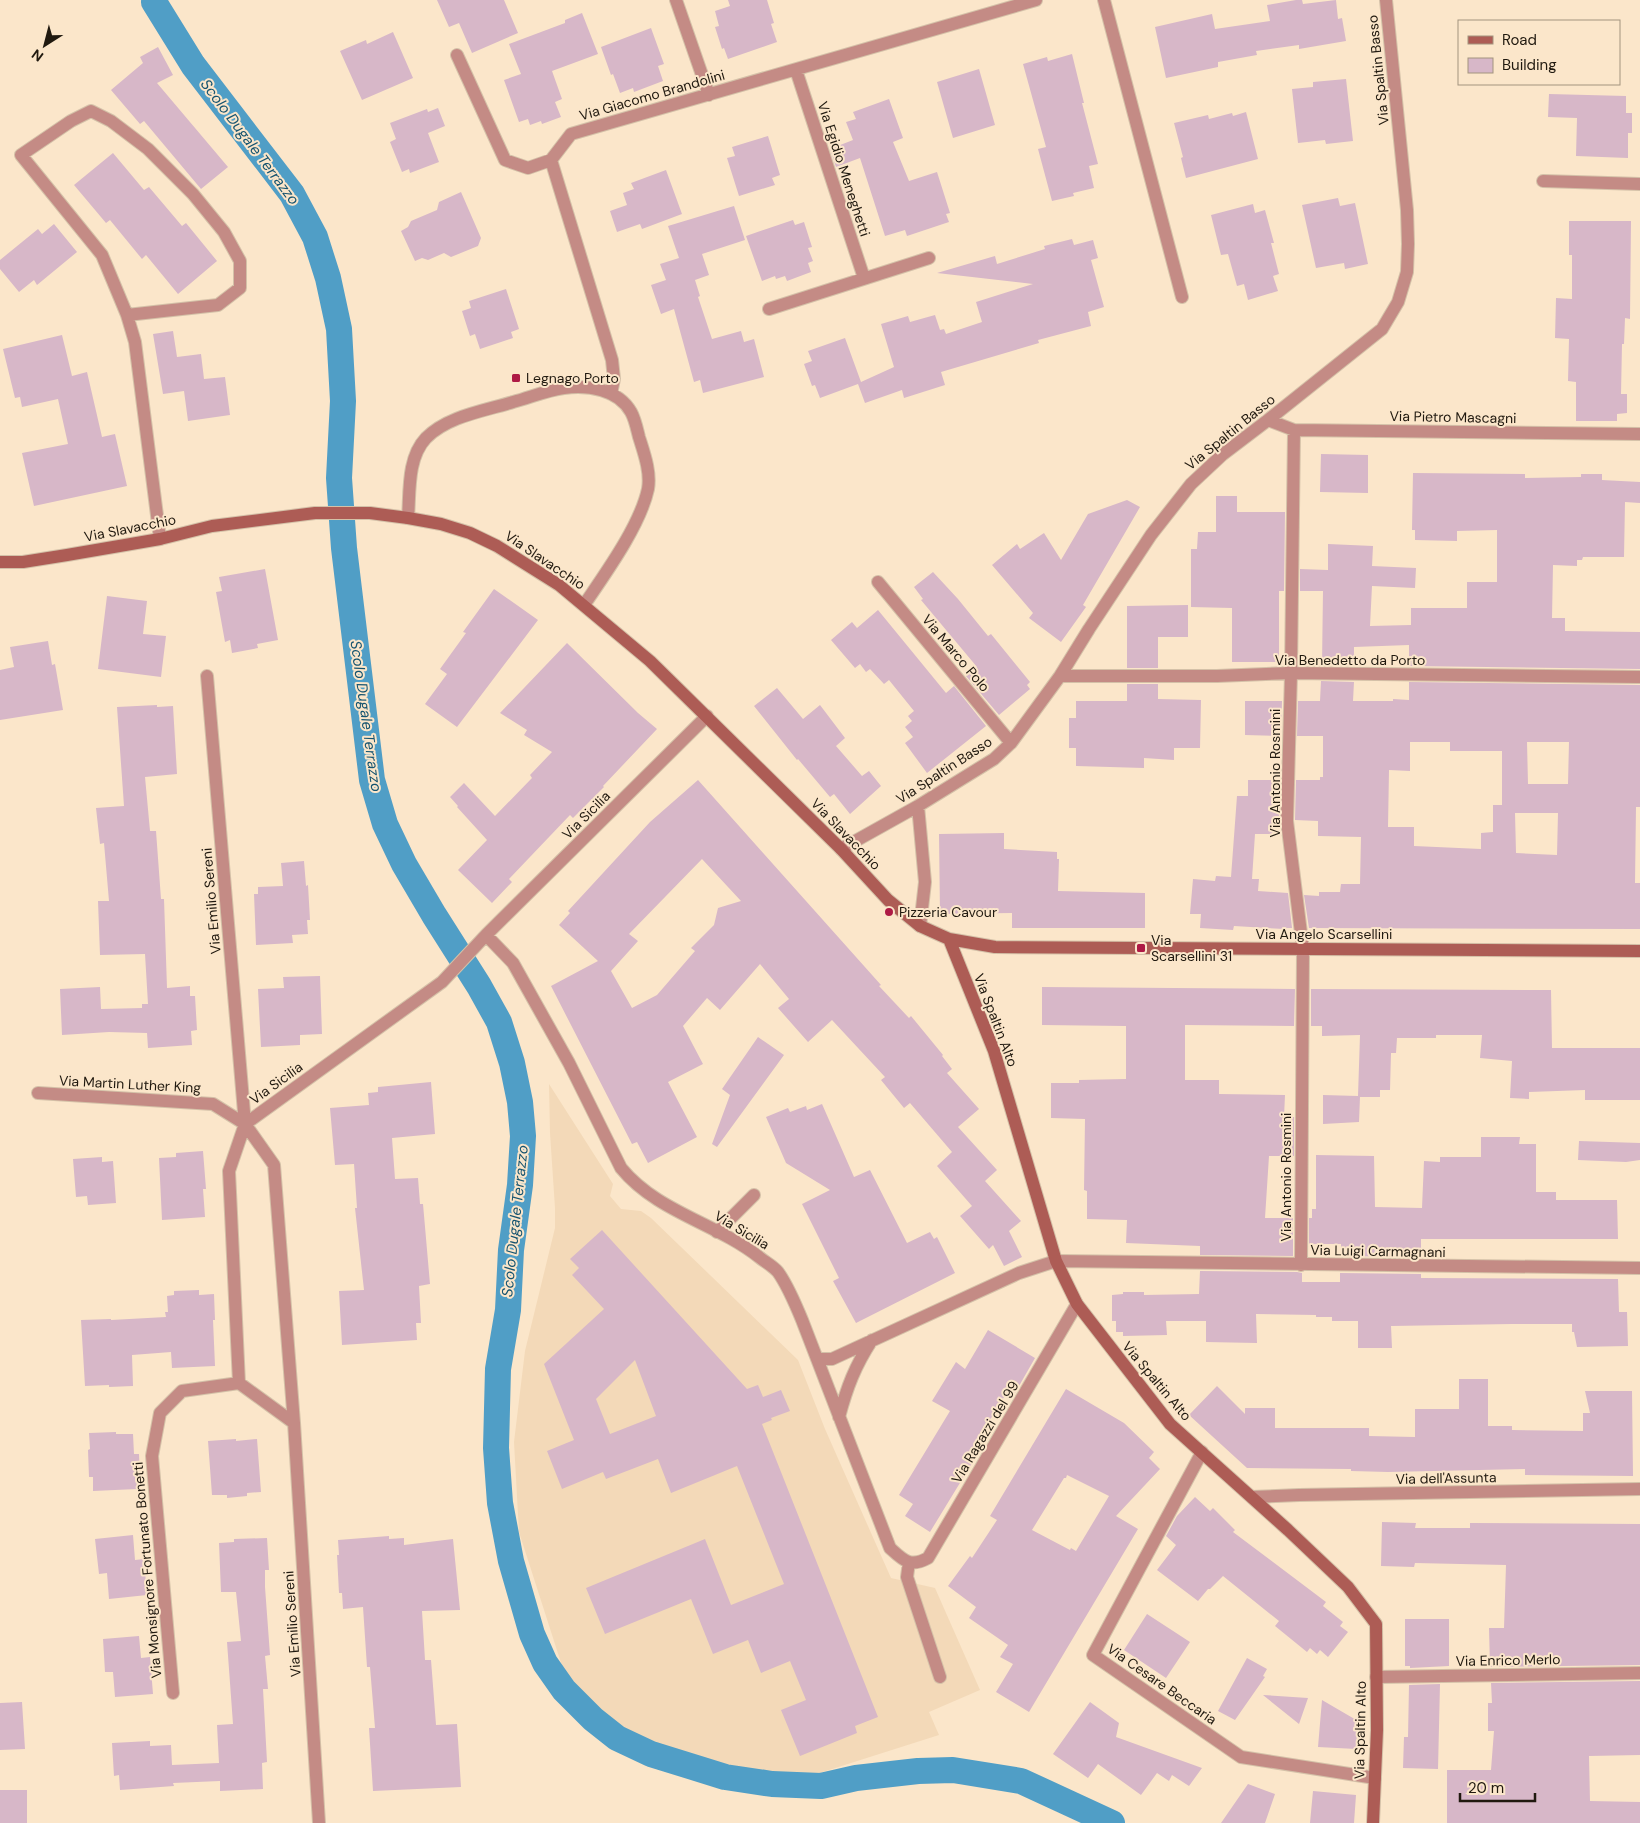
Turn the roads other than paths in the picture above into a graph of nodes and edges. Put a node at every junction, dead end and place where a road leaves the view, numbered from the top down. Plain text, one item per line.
1 (676, 0) edge
2 (1036, 0) edge
3 (1104, 0) edge
4 (1386, 0) edge
5 (457, 55) dead end
6 (796, 70) junction
7 (710, 95) junction
8 (551, 160) junction
9 (1543, 181) dead end
10 (1640, 184) edge
11 (929, 258) dead end
12 (864, 278) junction
13 (1182, 297) dead end
14 (770, 309) dead end
15 (127, 315) junction
16 (611, 394) junction
17 (1268, 420) junction
18 (1294, 430) junction
19 (1640, 434) edge
20 (408, 518) junction
21 (160, 539) junction
22 (0, 562) edge
23 (878, 582) dead end
24 (584, 605) junction
25 (1291, 673) junction
26 (207, 676) dead end
27 (1060, 676) junction
28 (1640, 677) edge
29 (707, 716) junction
30 (1011, 743) junction
31 (918, 806) junction
32 (841, 849) junction
33 (920, 926) junction
34 (486, 935) junction
35 (949, 939) junction
36 (1303, 949) junction
37 (1640, 951) edge
38 (38, 1093) dead end
39 (245, 1124) junction
40 (754, 1194) dead end
41 (717, 1232) junction
42 (1056, 1261) junction
43 (1301, 1265) junction
44 (1640, 1268) edge
45 (1077, 1304) junction
46 (872, 1340) junction
47 (818, 1359) junction
48 (239, 1383) junction
49 (839, 1417) junction
50 (294, 1423) junction
51 (1202, 1452) junction
52 (1640, 1489) edge
53 (1252, 1497) junction
54 (909, 1562) junction
55 (1640, 1673) edge
56 (940, 1677) dead end
57 (1376, 1677) junction
58 (173, 1693) dead end
59 (1374, 1778) junction
60 (319, 1823) edge
61 (1373, 1823) edge

1 - 7 street
2 - 6 street, Via Giacomo Brandolini
3 - 13 street
4 - 17 street, Via Spaltin Basso
5 - 8 street
6 - 7 street, Via Giacomo Brandolini
6 - 12 street, Via Egidio Meneghetti
7 - 8 street, Via Giacomo Brandolini
8 - 16 street
9 - 10 street
11 - 12 street
12 - 14 street
15 - 15 street
15 - 21 street
16 - 20 street
16 - 24 street
17 - 18 street, Via Pietro Mascagni
17 - 27 street, Via Spaltin Basso
18 - 19 street, Via Pietro Mascagni
18 - 25 street, Via Antonio Rosmini
20 - 21 street, Via Slavacchio
20 - 24 street, Via Slavacchio
21 - 22 street, Via Slavacchio
23 - 30 street, Via Marco Polo
24 - 29 street, Via Slavacchio
25 - 27 street, Via Benedetto da Porto
25 - 28 street, Via Benedetto da Porto
25 - 36 street, Via Antonio Rosmini
26 - 39 street, Via Emilio Sereni
27 - 30 street, Via Spaltin Basso
29 - 32 street, Via Slavacchio
29 - 34 street, Via Sicilia
30 - 31 street, Via Spaltin Basso
31 - 32 street, Via Spaltin Basso
31 - 33 street
32 - 33 street, Via Slavacchio
33 - 35 street, Via Slavacchio
34 - 39 street, Via Sicilia
34 - 41 street, Via Sicilia
35 - 36 street, Via Angelo Scarsellini
35 - 42 street, Via Spaltin Alto
36 - 37 street, Via Angelo Scarsellini
36 - 43 street, Via Antonio Rosmini
38 - 39 street, Via Martin Luther King
39 - 48 street, Via Emilio Sereni
39 - 50 street, Via Emilio Sereni
40 - 41 street
41 - 47 street, Via Sicilia
42 - 43 street, Via Luigi Carmagnani
42 - 45 street, Via Spaltin Alto
42 - 46 street
43 - 44 street, Via Luigi Carmagnani
45 - 51 street, Via Spaltin Alto
45 - 54 street, Via Ragazzi del 99
46 - 47 street
46 - 49 street
47 - 49 street
48 - 50 street
48 - 58 street, Via Monsignore Fortunato Bonetti
49 - 54 street
50 - 60 street, Via Emilio Sereni
51 - 53 street, Via Spaltin Alto
51 - 59 street, Via Cesare Beccaria
52 - 53 street, Via dell'Assunta
53 - 57 street, Via Spaltin Alto
54 - 56 street
55 - 57 street, Via Enrico Merlo
57 - 59 street, Via Spaltin Alto
59 - 61 street, Via Spaltin Alto

